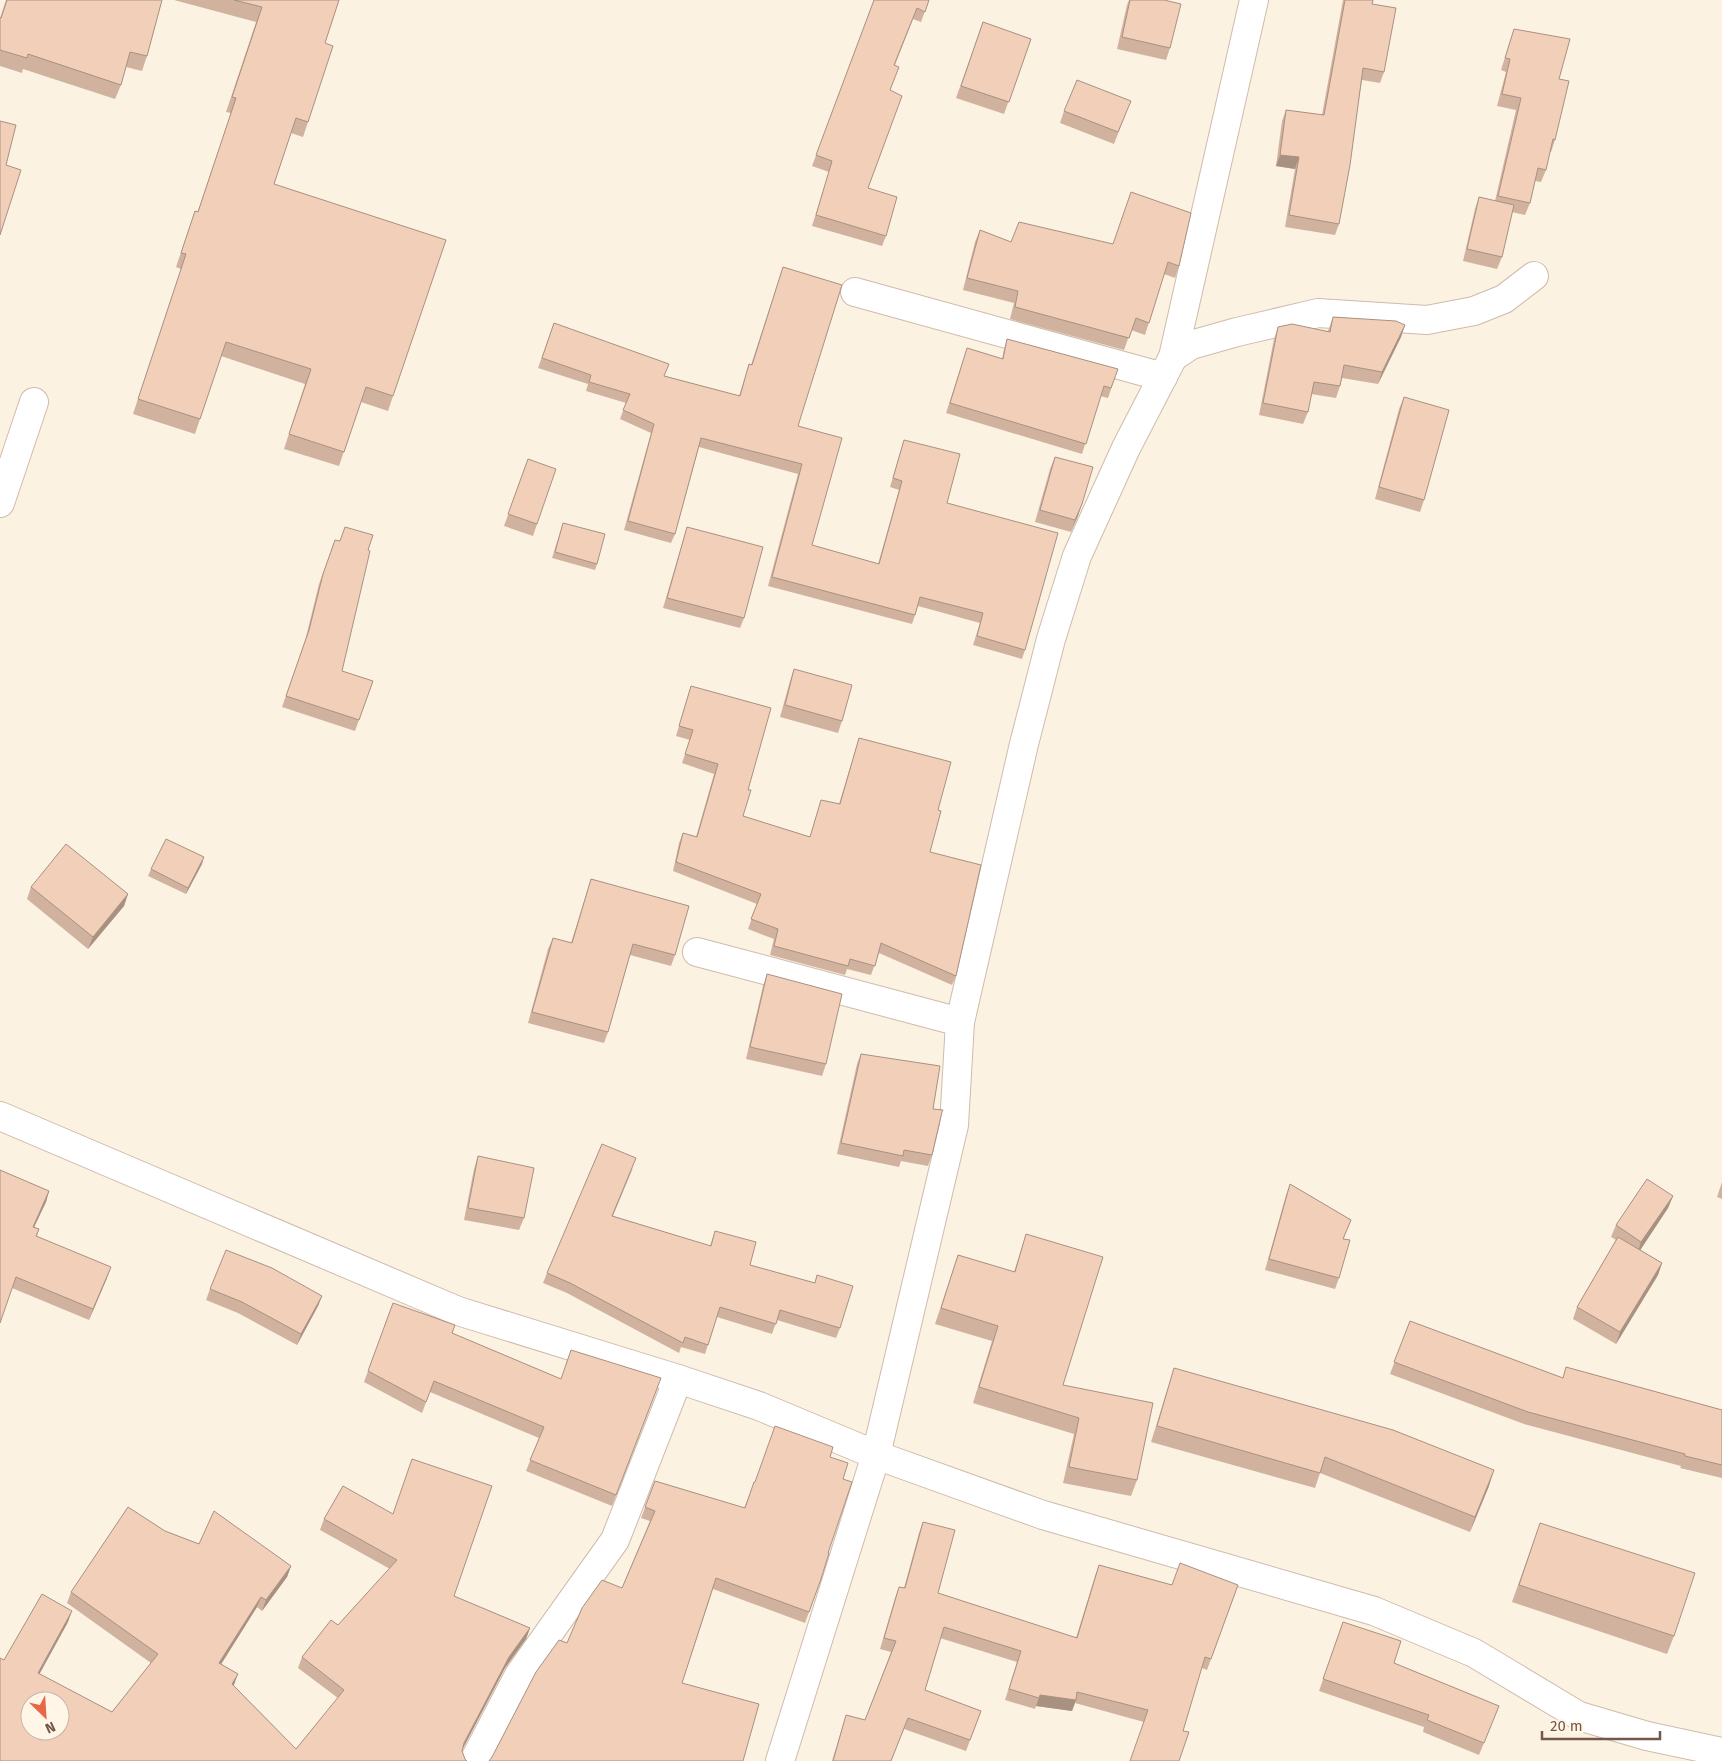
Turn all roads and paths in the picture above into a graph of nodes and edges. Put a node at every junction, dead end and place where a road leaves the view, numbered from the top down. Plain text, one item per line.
1 (1254, 0) edge
2 (1534, 276) dead end
3 (855, 292) dead end
4 (1168, 367) junction
5 (34, 402) dead end
6 (0, 503) edge
7 (697, 952) dead end
8 (960, 1022) junction
9 (0, 1116) edge
10 (678, 1379) junction
11 (876, 1455) junction
12 (1722, 1752) edge
13 (474, 1761) edge
14 (780, 1761) edge

1 - 4 street
2 - 4 street
3 - 4 street
4 - 8 street
5 - 6 street
7 - 8 street
8 - 11 street
9 - 10 street
10 - 11 street
10 - 13 street
11 - 12 street
11 - 14 street

